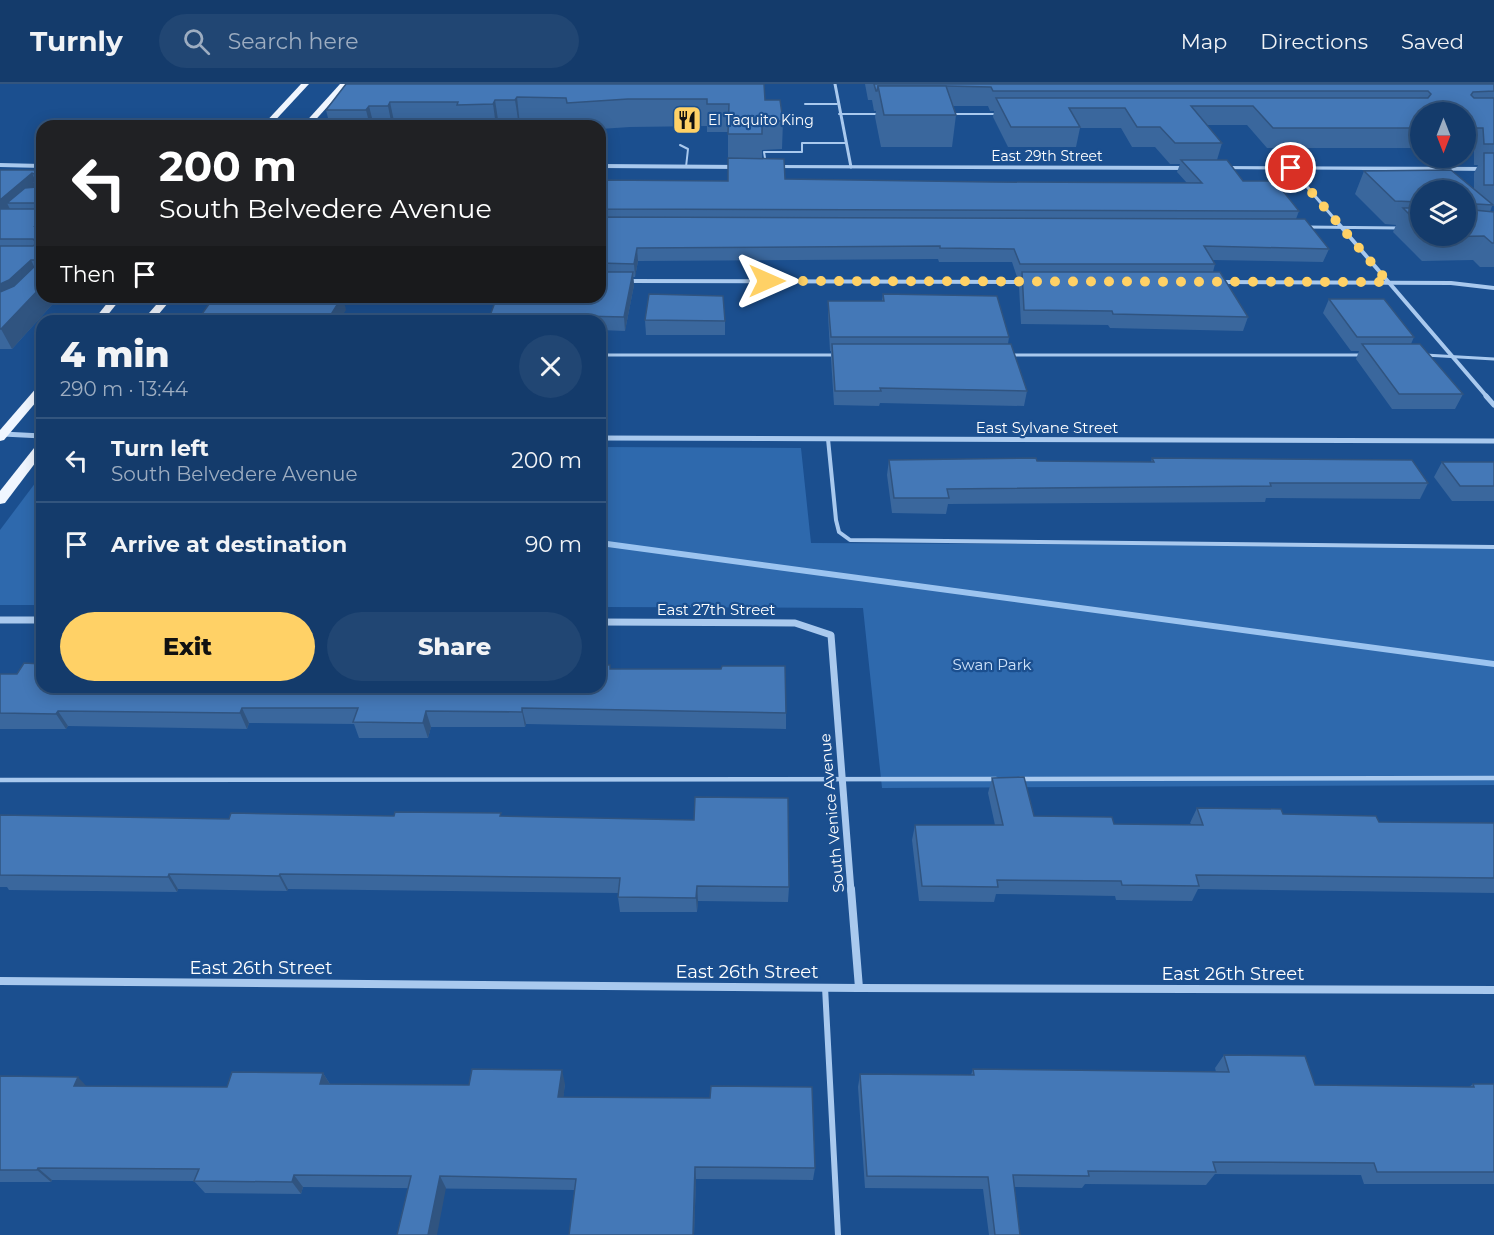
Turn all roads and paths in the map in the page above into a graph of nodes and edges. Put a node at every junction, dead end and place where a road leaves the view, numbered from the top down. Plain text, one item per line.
1 (305, 84) edge
2 (344, 84) edge
3 (835, 84) edge
4 (837, 104) junction
5 (805, 105) dead end
6 (839, 114) junction
7 (891, 114) edge
8 (950, 114) edge
9 (1009, 114) edge
10 (272, 120) edge
11 (311, 120) edge
12 (846, 143) junction
13 (680, 145) dead end
14 (0, 165) edge
15 (36, 166) edge
16 (606, 166) edge
17 (686, 167) junction
18 (766, 167) junction
19 (851, 167) junction
20 (1204, 168) edge
21 (1215, 168) edge
22 (1291, 168) junction
23 (1494, 169) edge
24 (1306, 227) edge
25 (1342, 228) junction
26 (1409, 228) edge
27 (624, 281) edge
28 (1030, 282) edge
29 (1209, 282) edge
30 (1388, 282) junction
31 (1494, 288) edge
32 (112, 303) edge
33 (163, 303) edge
34 (103, 315) edge
35 (152, 315) edge
36 (606, 355) edge
37 (840, 355) edge
38 (1008, 355) edge
39 (1367, 355) edge
40 (1415, 355) edge
41 (1451, 355) junction
42 (1494, 359) edge
43 (36, 395) edge
44 (1494, 405) edge
45 (1, 436) edge
46 (36, 436) edge
47 (606, 438) edge
48 (828, 439) junction
49 (1494, 441) edge
50 (36, 454) edge
51 (1, 498) edge
52 (1494, 547) edge
53 (0, 620) edge
54 (36, 620) edge
55 (606, 622) edge
56 (831, 635) joint
57 (1494, 778) edge
58 (0, 780) edge
59 (842, 780) junction
60 (0, 981) edge
61 (825, 987) junction
62 (860, 988) junction
63 (1494, 990) edge
64 (838, 1235) edge

1 - 10 main road
2 - 11 main road
3 - 4 street
4 - 5 lane
4 - 6 street
6 - 7 lane
6 - 12 street
8 - 9 lane
12 - 18 lane
12 - 19 street
13 - 17 lane
14 - 15 street
16 - 17 street, East 29th Street
17 - 18 street, East 29th Street
18 - 19 street, East 29th Street
19 - 20 street, East 29th Street
21 - 22 street
22 - 23 street
22 - 25 street
24 - 25 lane
25 - 26 lane
25 - 30 street
27 - 28 street
29 - 30 street
30 - 31 street
30 - 41 street
32 - 34 main road
33 - 35 main road
36 - 37 lane
38 - 39 lane
40 - 41 lane
41 - 42 lane
41 - 44 street
43 - 45 main road
45 - 46 street
47 - 48 street, East Sylvane Street
48 - 49 street, East Sylvane Street
48 - 52 lane
50 - 51 main road
53 - 54 street
55 - 56 street, East 27th Street
56 - 59 street, South Venice Avenue
57 - 59 lane
58 - 59 lane
59 - 62 street, South Venice Avenue
60 - 61 street, East 26th Street
61 - 62 street, East 26th Street
61 - 64 lane
62 - 63 street, East 26th Street

